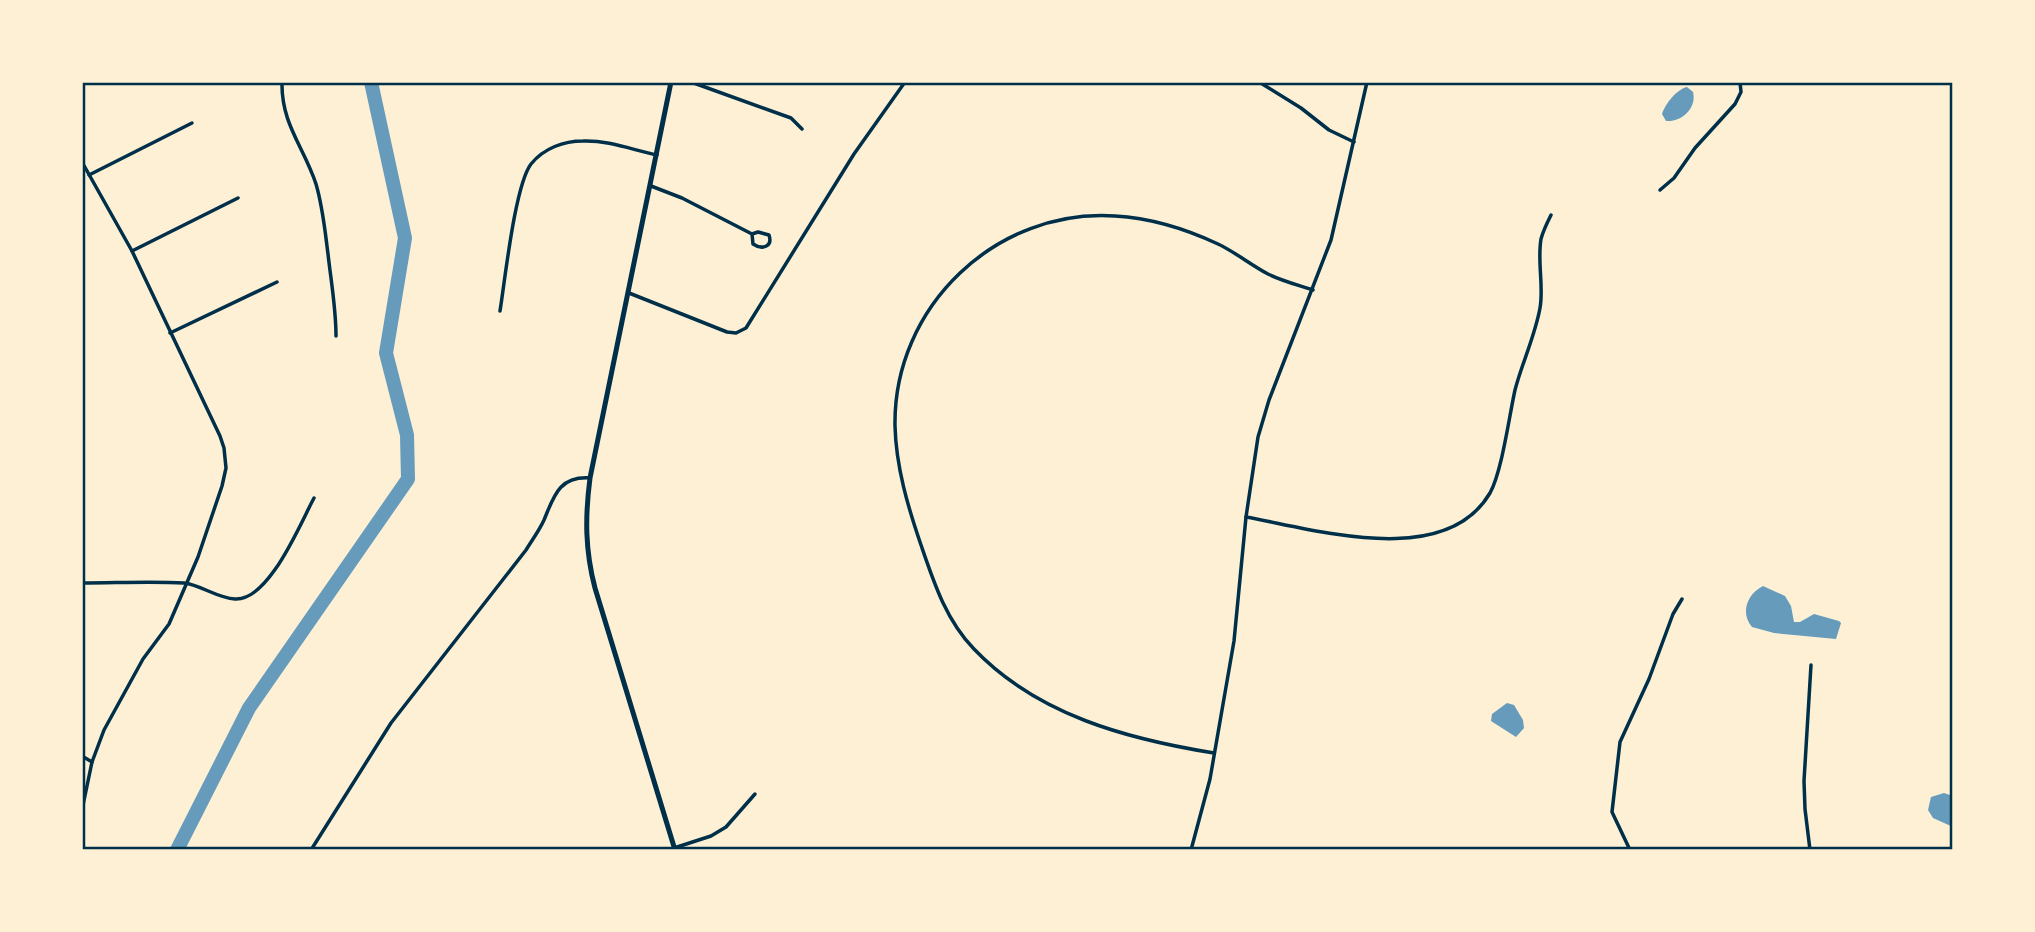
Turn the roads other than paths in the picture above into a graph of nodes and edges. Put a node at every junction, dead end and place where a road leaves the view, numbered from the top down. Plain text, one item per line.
1 (282, 82) edge
2 (671, 82) edge
3 (691, 82) edge
4 (905, 82) edge
5 (1259, 82) edge
6 (1367, 82) edge
7 (1740, 82) edge
8 (192, 123) dead end
9 (802, 129) dead end
10 (1354, 142) junction
11 (657, 155) junction
12 (82, 162) edge
13 (89, 175) junction
14 (651, 186) junction
15 (1660, 190) dead end
16 (238, 198) dead end
17 (1551, 215) dead end
18 (752, 234) junction
19 (132, 250) junction
20 (277, 282) dead end
21 (1313, 290) junction
22 (629, 293) junction
23 (500, 311) dead end
24 (170, 333) junction
25 (336, 336) dead end
26 (590, 478) junction
27 (314, 498) dead end
28 (1246, 517) junction
29 (82, 583) edge
30 (187, 583) junction
31 (1682, 599) dead end
32 (1811, 665) dead end
33 (1214, 752) junction
34 (82, 756) edge
35 (92, 762) junction
36 (755, 794) dead end
37 (82, 810) edge
38 (674, 849) edge
39 (311, 850) edge
40 (1191, 850) edge
41 (1630, 850) edge
42 (1810, 850) edge

1 - 25 street
2 - 11 main road
3 - 9 street
4 - 22 street
5 - 10 street
6 - 10 street
7 - 15 street
8 - 13 street
10 - 21 street
11 - 14 main road
11 - 23 street
12 - 13 street
13 - 19 street
14 - 18 street
14 - 22 main road
16 - 19 street
17 - 28 street
18 - 18 street
19 - 24 street
20 - 24 street
21 - 28 street
21 - 33 street
22 - 26 main road
24 - 30 street
26 - 38 main road
26 - 39 street
27 - 30 street
28 - 33 street
29 - 30 street
30 - 35 street
31 - 41 street
32 - 42 street
33 - 40 street
34 - 35 street
35 - 37 street
36 - 38 street

